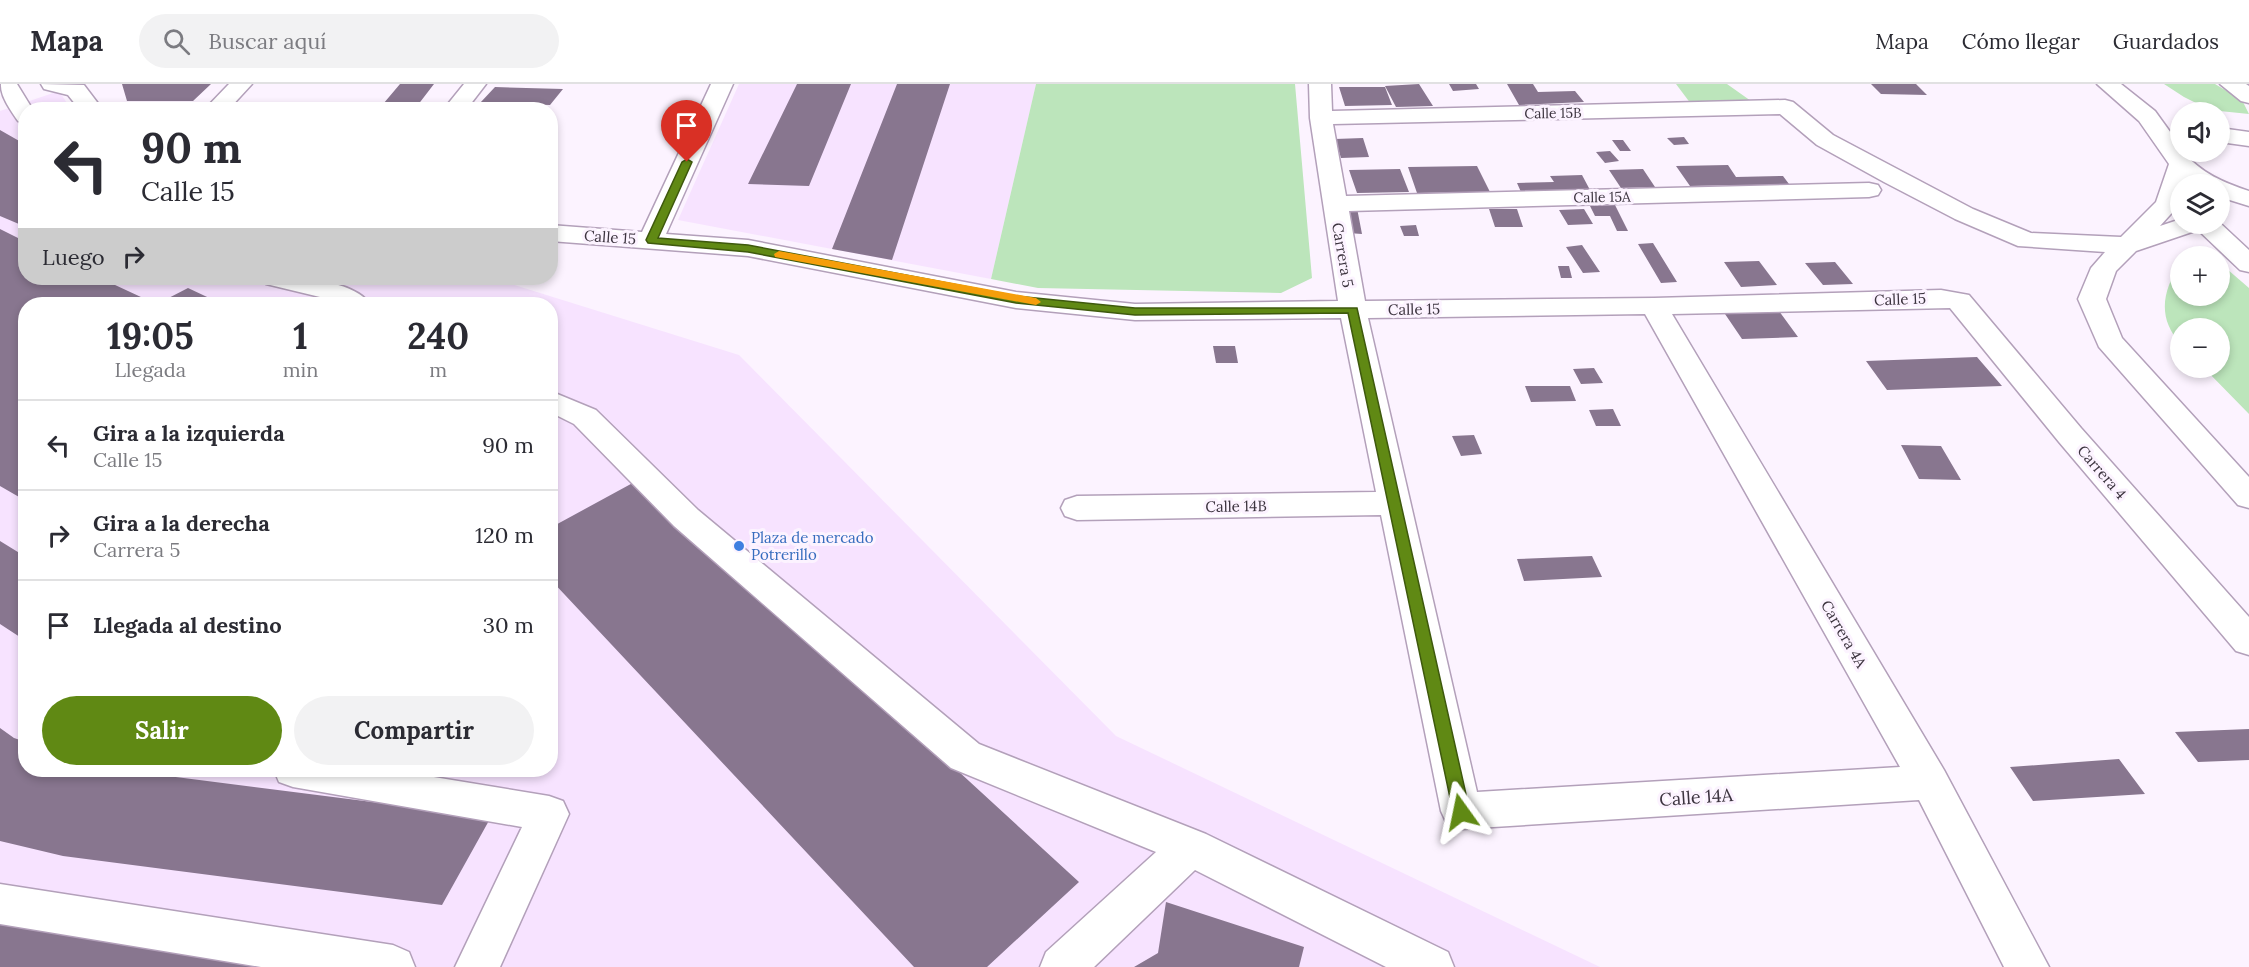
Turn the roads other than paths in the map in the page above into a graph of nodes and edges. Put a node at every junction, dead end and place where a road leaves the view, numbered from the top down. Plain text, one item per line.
1 (52, 84) edge
2 (241, 84) edge
3 (474, 84) edge
4 (722, 84) edge
5 (1320, 84) edge
6 (2108, 84) edge
7 (2231, 84) edge
8 (9, 87) edge
9 (2249, 96) edge
10 (18, 102) edge
11 (86, 102) edge
12 (223, 102) edge
13 (460, 102) edge
14 (1321, 118) junction
15 (2230, 136) edge
16 (2249, 139) edge
17 (2170, 142) edge
18 (2180, 162) edge
19 (2188, 162) edge
20 (2200, 174) edge
21 (1869, 190) dead end
22 (2230, 192) edge
23 (2249, 199) edge
24 (1334, 204) junction
25 (2249, 211) edge
26 (2230, 214) edge
27 (2170, 231) edge
28 (558, 234) edge
29 (2217, 234) edge
30 (651, 240) junction
31 (2128, 245) junction
32 (2249, 264) edge
33 (304, 285) edge
34 (341, 297) edge
35 (1959, 301) joint
36 (1654, 306) junction
37 (1353, 310) junction
38 (558, 404) edge
39 (2249, 497) edge
40 (1394, 503) junction
41 (1077, 508) dead end
42 (2249, 641) edge
43 (334, 777) edge
44 (1930, 782) junction
45 (1461, 812) joint
46 (1191, 847) junction
47 (0, 904) edge
48 (1425, 966) edge
49 (393, 967) edge
50 (477, 967) edge
51 (1062, 967) edge
52 (2027, 967) edge

1 - 11 street
2 - 12 street
3 - 13 street
4 - 30 street
5 - 14 street, Carrera 5
6 - 17 street
7 - 9 street
8 - 10 street
14 - 24 street, Carrera 5
14 - 31 street, Calle 15B
15 - 16 street
18 - 31 street
19 - 20 street
21 - 24 street, Calle 15A
22 - 23 street
24 - 37 street, Carrera 5
25 - 26 street
27 - 31 street
28 - 30 street, Calle 15
29 - 32 street
30 - 37 street, Calle 15
31 - 39 street
33 - 34 street
35 - 36 street, Calle 15
35 - 42 street, Carrera 4
36 - 37 street, Calle 15
36 - 44 street, Carrera 4A
37 - 40 street, Carrera 5
38 - 46 street
40 - 41 street, Calle 14B
40 - 45 street, Carrera 5
43 - 50 street
44 - 45 street, Calle 14A
44 - 52 street, Carrera 4A
46 - 48 street
46 - 51 street
47 - 49 street

